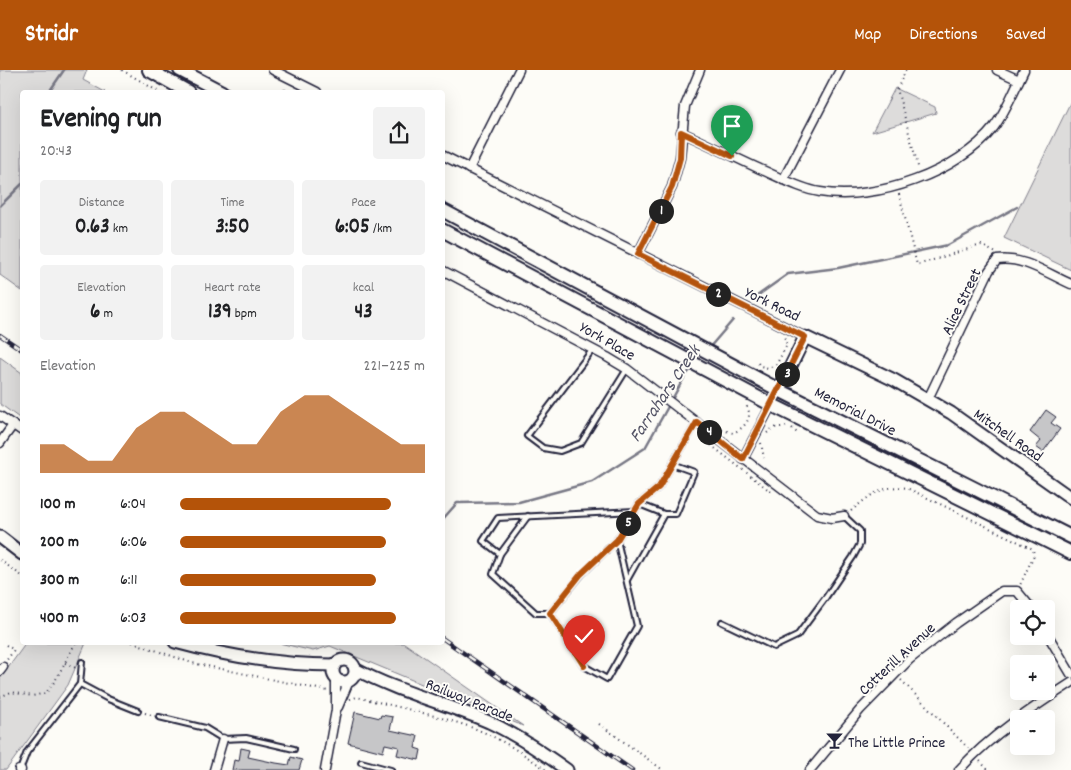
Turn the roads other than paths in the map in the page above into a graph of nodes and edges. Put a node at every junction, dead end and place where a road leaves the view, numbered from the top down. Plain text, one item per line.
1 (149, 70) edge
2 (180, 70) edge
3 (273, 70) edge
4 (519, 70) edge
5 (700, 70) edge
6 (840, 70) edge
7 (997, 70) edge
8 (1024, 70) edge
9 (1018, 80) junction
10 (184, 90) edge
11 (218, 90) edge
12 (313, 90) edge
13 (681, 132) junction
14 (445, 157) edge
15 (469, 169) junction
16 (783, 180) junction
17 (445, 212) edge
18 (445, 232) edge
19 (638, 254) junction
20 (445, 272) edge
21 (1071, 284) edge
22 (805, 337) junction
23 (593, 349) junction
24 (626, 369) junction
25 (779, 390) junction
26 (928, 399) junction
27 (772, 405) junction
28 (0, 416) edge
29 (697, 422) junction
30 (12, 425) junction
31 (20, 430) edge
32 (0, 443) edge
33 (743, 459) junction
34 (672, 464) junction
35 (1071, 498) edge
36 (639, 504) junction
37 (635, 511) junction
38 (664, 514) junction
39 (528, 516) junction
40 (844, 516) joint
41 (0, 537) edge
42 (1071, 537) edge
43 (617, 540) junction
44 (20, 552) edge
45 (1071, 553) edge
46 (500, 554) junction
47 (627, 581) junction
48 (1024, 600) edge
49 (550, 613) junction
50 (722, 622) dead end
51 (186, 645) edge
52 (1054, 645) edge
53 (82, 662) dead end
54 (335, 674) junction
55 (1071, 674) edge
56 (352, 677) junction
57 (1071, 683) edge
58 (80, 684) junction
59 (336, 710) junction
60 (138, 711) road end
61 (159, 717) road end
62 (223, 739) junction
63 (294, 749) dead end
64 (361, 762) dead end
65 (20, 770) edge
66 (214, 770) edge
67 (325, 770) edge
68 (391, 770) edge
69 (567, 770) edge
70 (810, 770) edge
71 (959, 770) edge

1 - 10 main road
2 - 11 main road
3 - 12 street
4 - 15 street
5 - 13 street
6 - 16 street
7 - 9 street
8 - 9 street
9 - 16 street
13 - 16 street
13 - 19 street
14 - 15 street, York Road
15 - 19 street, York Road
17 - 25 main road, Memorial Drive
18 - 27 main road, Memorial Drive
19 - 22 street, York Road
20 - 23 street, York Place
21 - 26 street, Alice Street
22 - 25 main road
22 - 26 main road, York Road
23 - 24 street, York Place
23 - 24 lane
24 - 29 street, York Place
25 - 27 street
25 - 42 main road, Memorial Drive
26 - 35 main road, Mitchell Road
27 - 33 street
27 - 45 main road, Memorial Drive
28 - 30 street
29 - 33 street, York Place
29 - 34 lane
30 - 31 street
30 - 32 street
33 - 40 street, York Place
34 - 36 lane
34 - 38 lane
36 - 37 lane
36 - 38 lane
37 - 39 lane
37 - 43 lane
38 - 47 lane
39 - 46 lane
39 - 46 lane
40 - 50 lane
41 - 44 main road
43 - 47 lane
43 - 49 lane
46 - 49 lane
47 - 49 lane
48 - 70 street, Cotterill Avenue
51 - 54 main road
52 - 55 street
53 - 58 lane
54 - 56 main road
54 - 56 main road
54 - 59 street
56 - 59 street
56 - 69 main road, Railway Parade
57 - 71 street
58 - 60 lane
58 - 65 lane
59 - 67 street
61 - 62 lane
62 - 63 lane
62 - 66 street
64 - 68 lane

